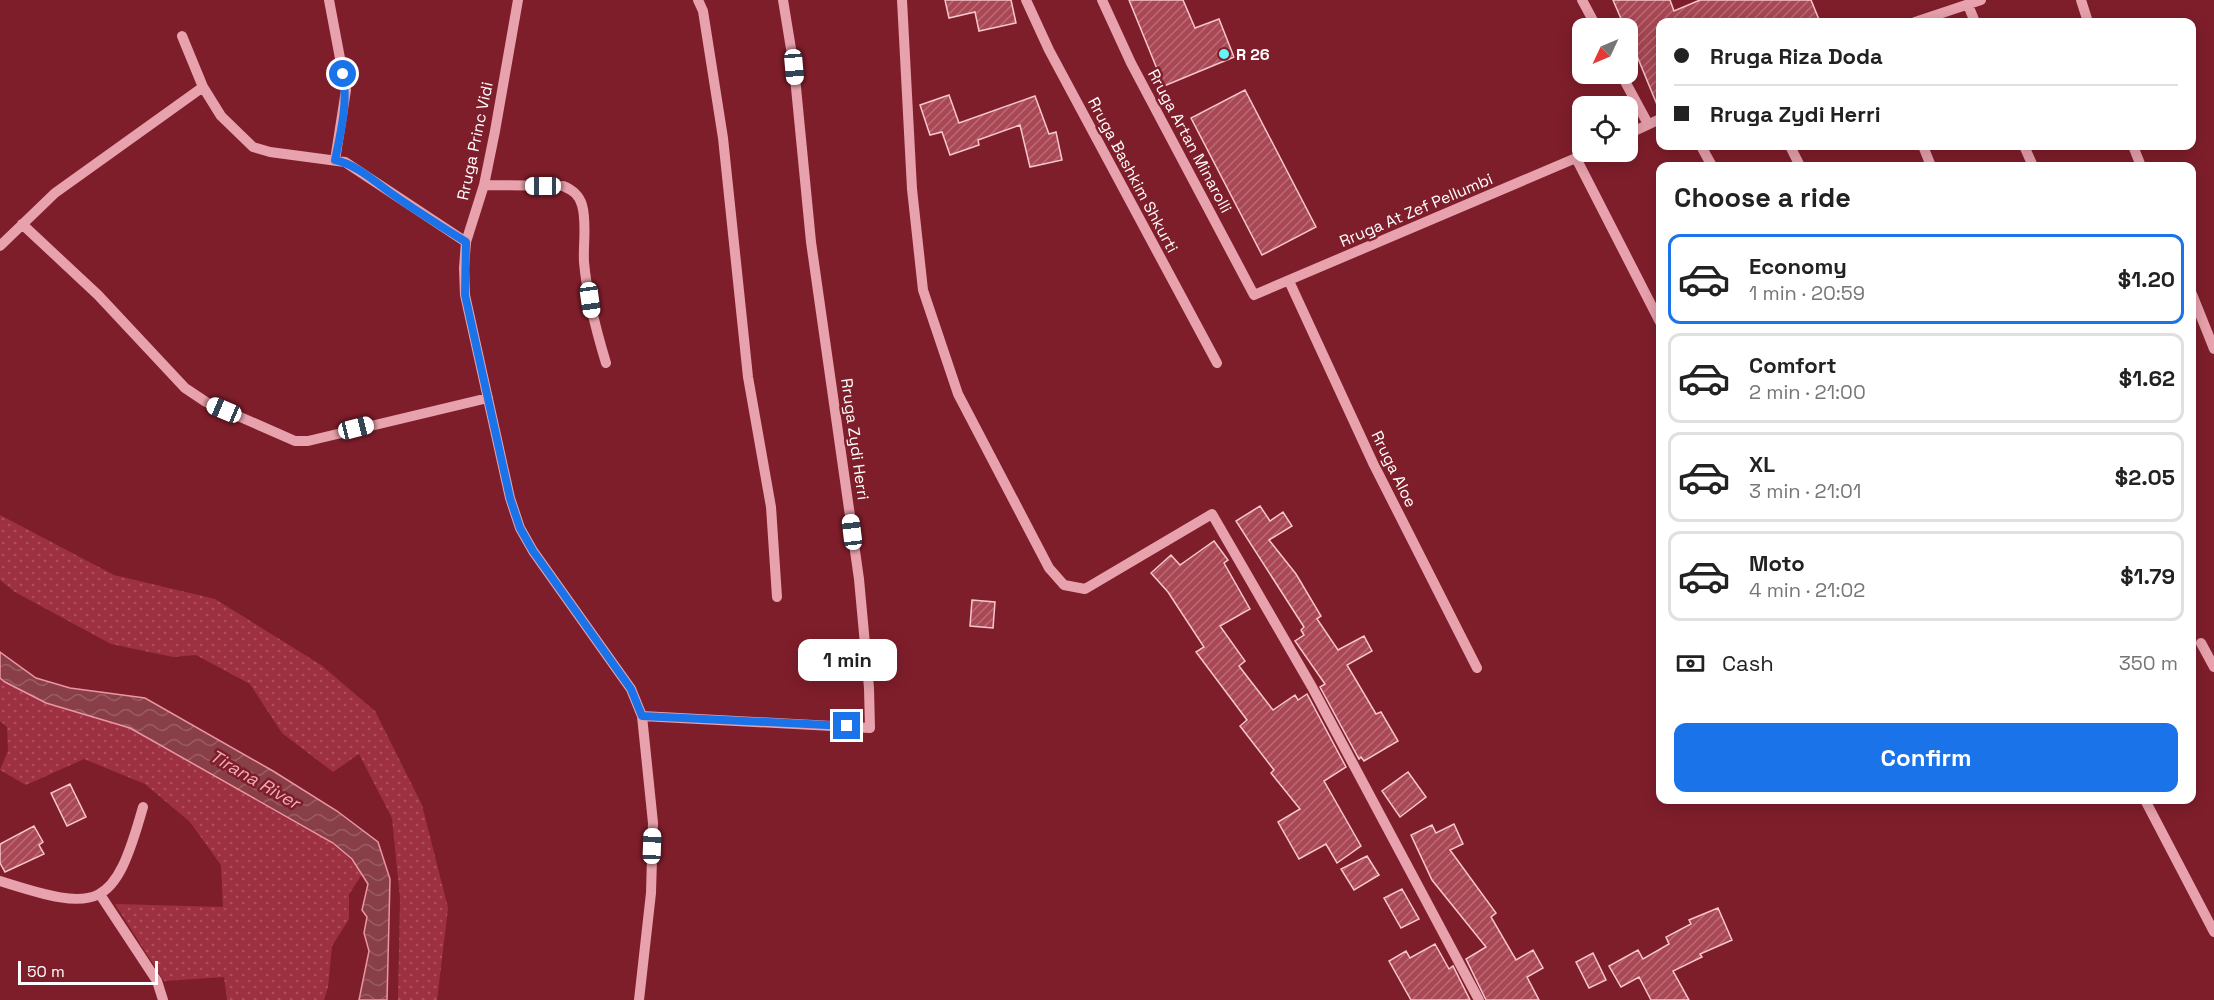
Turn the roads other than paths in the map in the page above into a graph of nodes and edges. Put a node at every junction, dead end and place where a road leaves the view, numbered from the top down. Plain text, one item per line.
1 (329, 0) edge
2 (518, 0) edge
3 (698, 0) edge
4 (783, 0) edge
5 (902, 0) edge
6 (1026, 0) edge
7 (1102, 0) edge
8 (1581, 0) edge
9 (1981, 0) edge
10 (2081, 0) edge
11 (1968, 5) junction
12 (1591, 18) edge
13 (1927, 18) edge
14 (1973, 18) edge
15 (2087, 18) edge
16 (182, 36) dead end
17 (1626, 84) edge
18 (203, 87) junction
19 (1656, 121) edge
20 (1648, 124) junction
21 (1638, 129) edge
22 (335, 160) junction
23 (1572, 160) edge
24 (1578, 162) edge
25 (484, 185) junction
26 (22, 224) junction
27 (466, 242) junction
28 (0, 246) edge
29 (1289, 281) junction
30 (1254, 295) joint
31 (2196, 304) edge
32 (1656, 314) edge
33 (2214, 349) edge
34 (606, 363) dead end
35 (1217, 363) dead end
36 (488, 398) junction
37 (777, 597) dead end
38 (2201, 643) dead end
39 (2214, 667) edge
40 (1477, 668) dead end
41 (642, 716) junction
42 (2147, 804) edge
43 (143, 807) dead end
44 (0, 881) edge
45 (101, 896) junction
46 (2214, 932) edge
47 (163, 1000) edge
48 (639, 1000) edge
49 (1479, 1000) edge

1 - 22 street
2 - 25 street, Rruga Princ Vidi
3 - 37 street
4 - 41 street, Rruga Zydi Herri
5 - 49 street
6 - 35 street, Rruga Bashkim Shkurti
7 - 30 street, Rruga Artan Minarolli
8 - 12 street
9 - 11 street
10 - 15 street
11 - 13 street
11 - 14 street
16 - 18 street
17 - 20 street
18 - 22 street
18 - 26 street
19 - 20 street
20 - 21 street
22 - 27 street
23 - 29 street, Rruga At Zef Pellumbi
24 - 32 street
25 - 27 street, Rruga Princ Vidi
25 - 34 street
26 - 28 street
26 - 36 street
27 - 36 street, Rruga Princ Vidi
29 - 30 street, Rruga At Zef Pellumbi
29 - 40 street, Rruga Aloe
31 - 33 street
36 - 41 street, Rruga Princ Vidi
38 - 39 street
41 - 48 street, Rruga Princ Vidi
42 - 46 street
43 - 45 street
44 - 45 street
45 - 47 street

